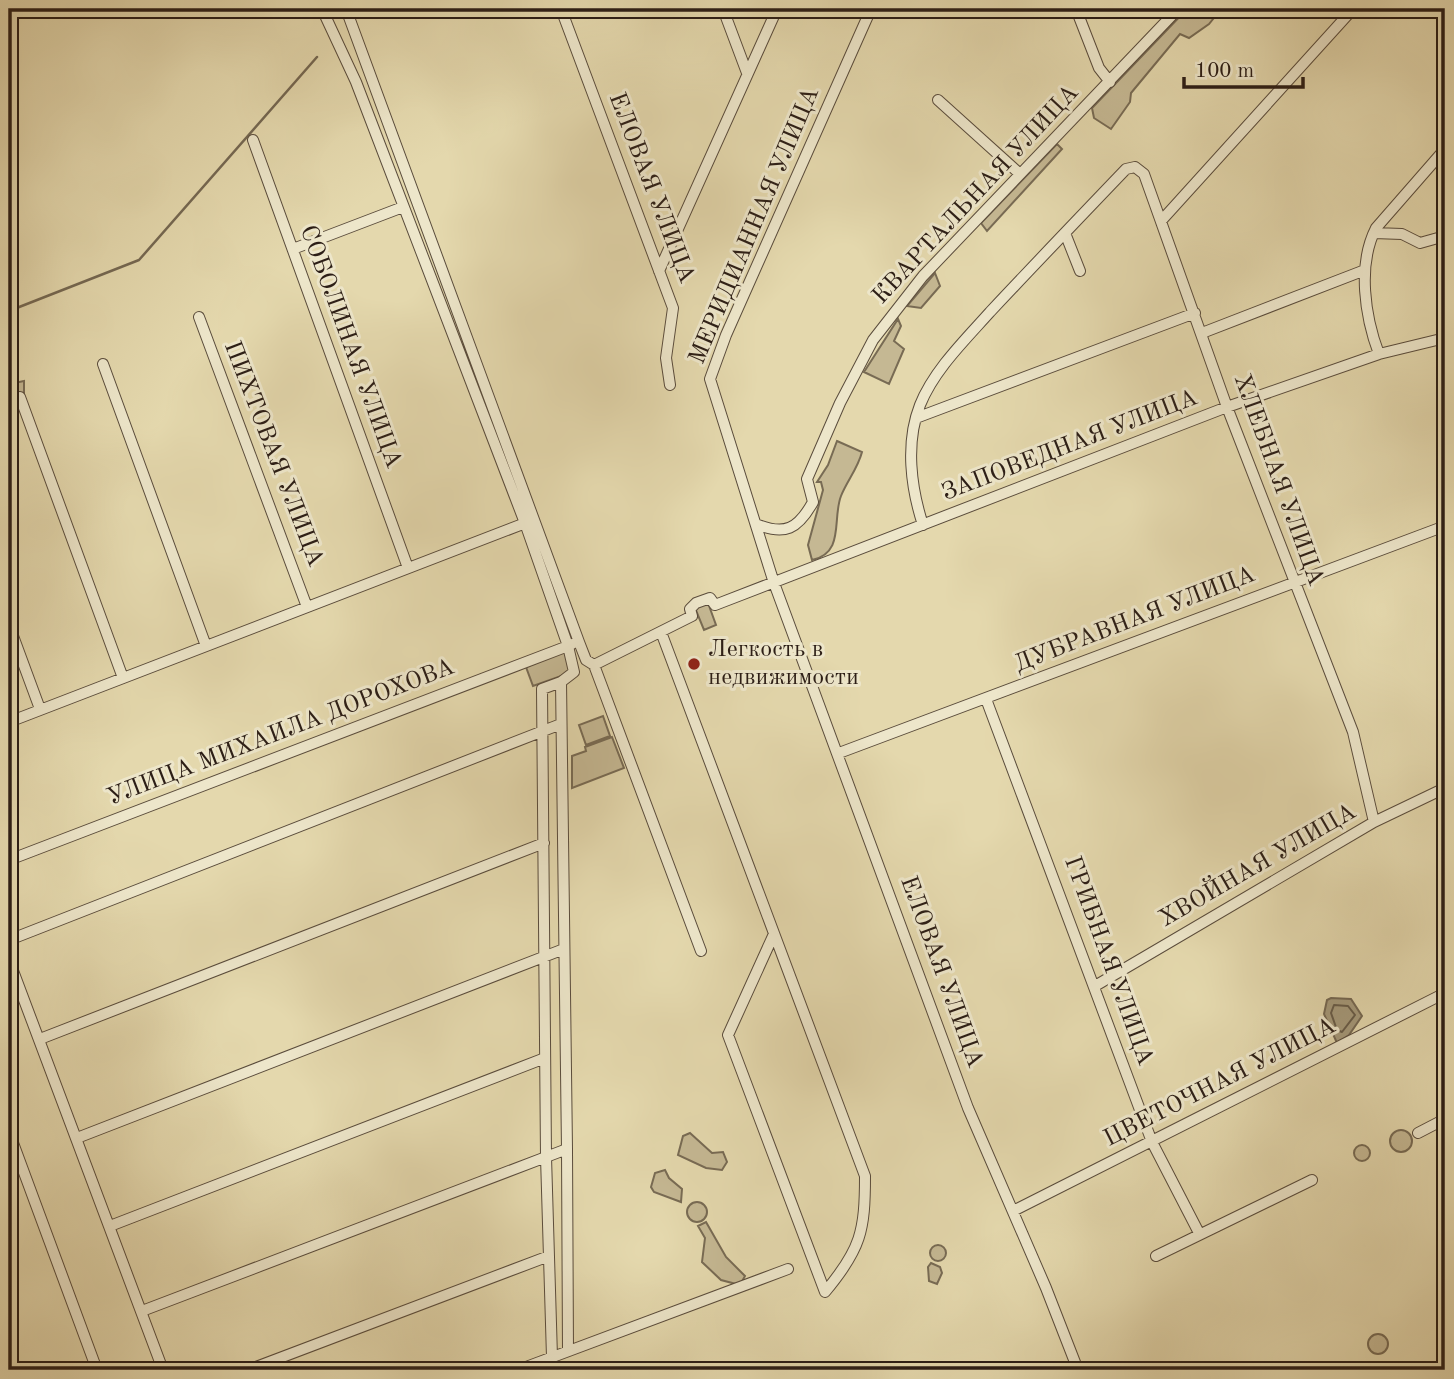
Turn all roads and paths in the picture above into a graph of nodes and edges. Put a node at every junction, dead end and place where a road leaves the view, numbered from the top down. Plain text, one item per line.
1 (322, 9) edge
2 (346, 9) edge
3 (561, 9) edge
4 (723, 9) edge
5 (777, 9) edge
6 (871, 9) edge
7 (1076, 9) edge
8 (1164, 9) edge
9 (1178, 9) edge
10 (1353, 9) edge
11 (1168, 20) junction
12 (359, 42) junction
13 (340, 48) junction
14 (747, 73) junction
15 (1110, 82) junction
16 (938, 100) dead end
17 (253, 140) dead end
18 (1445, 149) edge
19 (1020, 174) junction
20 (404, 207) junction
21 (1161, 221) junction
22 (1065, 233) junction
23 (1374, 233) junction
24 (1445, 236) edge
25 (293, 249) junction
26 (1365, 270) junction
27 (660, 271) junction
28 (1080, 271) dead end
29 (1195, 313) junction
30 (199, 317) dead end
31 (1202, 333) junction
32 (1445, 338) edge
33 (1379, 354) junction
34 (103, 364) dead end
35 (670, 386) dead end
36 (20, 397) dead end
37 (1227, 407) junction
38 (916, 418) junction
39 (530, 521) junction
40 (756, 524) junction
41 (923, 525) junction
42 (1445, 526) edge
43 (408, 568) junction
44 (774, 583) junction
45 (1293, 583) junction
46 (307, 607) junction
47 (9, 625) edge
48 (661, 632) junction
49 (579, 642) junction
50 (206, 646) junction
51 (568, 646) junction
52 (594, 665) junction
53 (123, 678) junction
54 (561, 682) junction
55 (986, 699) junction
56 (40, 709) junction
57 (9, 722) edge
58 (561, 724) junction
59 (541, 732) junction
60 (839, 753) junction
61 (1445, 788) edge
62 (1374, 822) junction
63 (544, 843) junction
64 (9, 860) edge
65 (773, 936) junction
66 (9, 940) edge
67 (564, 950) junction
68 (701, 951) dead end
69 (545, 957) junction
70 (9, 960) edge
71 (1095, 986) junction
72 (1445, 993) edge
73 (40, 1039) junction
74 (545, 1058) junction
75 (1445, 1119) edge
76 (9, 1132) edge
77 (1418, 1133) dead end
78 (77, 1138) junction
79 (1152, 1142) junction
80 (567, 1149) junction
81 (546, 1157) junction
82 (1312, 1180) dead end
83 (1013, 1210) junction
84 (110, 1226) junction
85 (1199, 1233) junction
86 (549, 1256) junction
87 (1156, 1256) dead end
88 (788, 1269) dead end
89 (142, 1311) junction
90 (568, 1351) junction
91 (552, 1357) junction
92 (97, 1370) edge
93 (163, 1370) edge
94 (248, 1370) edge
95 (517, 1370) edge
96 (1078, 1370) edge

1 - 13 street
2 - 12 street
3 - 27 street, ЕЛОВАЯ УЛИЦА
4 - 14 street
5 - 14 street
6 - 40 street, МЕРИДИАННАЯ УЛИЦА
7 - 15 street
8 - 11 street
9 - 11 street, КВАРТАЛЬНАЯ УЛИЦА
10 - 21 street
11 - 15 street, КВАРТАЛЬНАЯ УЛИЦА
12 - 13 street
12 - 39 street
13 - 20 street
14 - 27 street
15 - 19 street, КВАРТАЛЬНАЯ УЛИЦА
16 - 19 street
17 - 25 street, СОБОЛИНАЯ УЛИЦА
18 - 23 street
19 - 40 street, КВАРТАЛЬНАЯ УЛИЦА
20 - 25 street
20 - 39 street
21 - 22 street, ХЛЕБНАЯ УЛИЦА
21 - 29 street, ХЛЕБНАЯ УЛИЦА
22 - 28 street
22 - 38 street
23 - 24 street
23 - 26 street
25 - 43 street, СОБОЛИНАЯ УЛИЦА
26 - 31 street
26 - 33 street
27 - 35 street, ЕЛОВАЯ УЛИЦА
29 - 31 street, ХЛЕБНАЯ УЛИЦА
29 - 38 street
30 - 46 street, ПИХТОВАЯ УЛИЦА
31 - 37 street, ХЛЕБНАЯ УЛИЦА
32 - 33 street, ЗАПОВЕДНАЯ УЛИЦА
33 - 37 street, ЗАПОВЕДНАЯ УЛИЦА
34 - 50 street
36 - 53 street
37 - 41 street, ЗАПОВЕДНАЯ УЛИЦА
37 - 45 street, ХЛЕБНАЯ УЛИЦА
38 - 41 street
39 - 43 street
39 - 49 street
39 - 51 street
40 - 44 street, МЕРИДИАННАЯ УЛИЦА
41 - 44 street, ЗАПОВЕДНАЯ УЛИЦА
42 - 45 street, ДУБРАВНАЯ УЛИЦА
43 - 46 street
44 - 48 street, ЗАПОВЕДНАЯ УЛИЦА
44 - 60 street, ЕЛОВАЯ УЛИЦА
45 - 55 street, ДУБРАВНАЯ УЛИЦА
45 - 62 street, ХЛЕБНАЯ УЛИЦА
46 - 50 street
47 - 56 street
48 - 52 street
48 - 65 street
49 - 51 street, УЛИЦА МИХАИЛА ДОРОХОВА
49 - 52 street
50 - 53 street
51 - 54 street
51 - 64 street, УЛИЦА МИХАИЛА ДОРОХОВА
52 - 68 street
53 - 56 street
54 - 58 street
54 - 59 street
55 - 60 street, ДУБРАВНАЯ УЛИЦА
55 - 71 street, ГРИБНАЯ УЛИЦА
56 - 57 street
58 - 59 street
58 - 67 street
59 - 63 street
59 - 66 street
60 - 83 street, ЕЛОВАЯ УЛИЦА
61 - 62 street, ХВОЙНАЯ УЛИЦА
62 - 71 street, ХВОЙНАЯ УЛИЦА
63 - 69 street
63 - 73 street
65 - 65 street
67 - 69 street
67 - 80 street
69 - 74 street
69 - 78 street
70 - 73 street
71 - 79 street, ГРИБНАЯ УЛИЦА
72 - 79 street, ЦВЕТОЧНАЯ УЛИЦА
73 - 78 street
74 - 81 street
74 - 84 street
75 - 77 street
76 - 92 street
78 - 84 street
79 - 83 street, ЦВЕТОЧНАЯ УЛИЦА
79 - 85 street, ГРИБНАЯ УЛИЦА
80 - 81 street
80 - 90 street
81 - 86 street
81 - 89 street
82 - 85 street
83 - 96 street, ЕЛОВАЯ УЛИЦА
84 - 89 street
85 - 87 street
86 - 91 street
86 - 94 street
88 - 90 street
89 - 93 street
90 - 91 street
91 - 95 street

